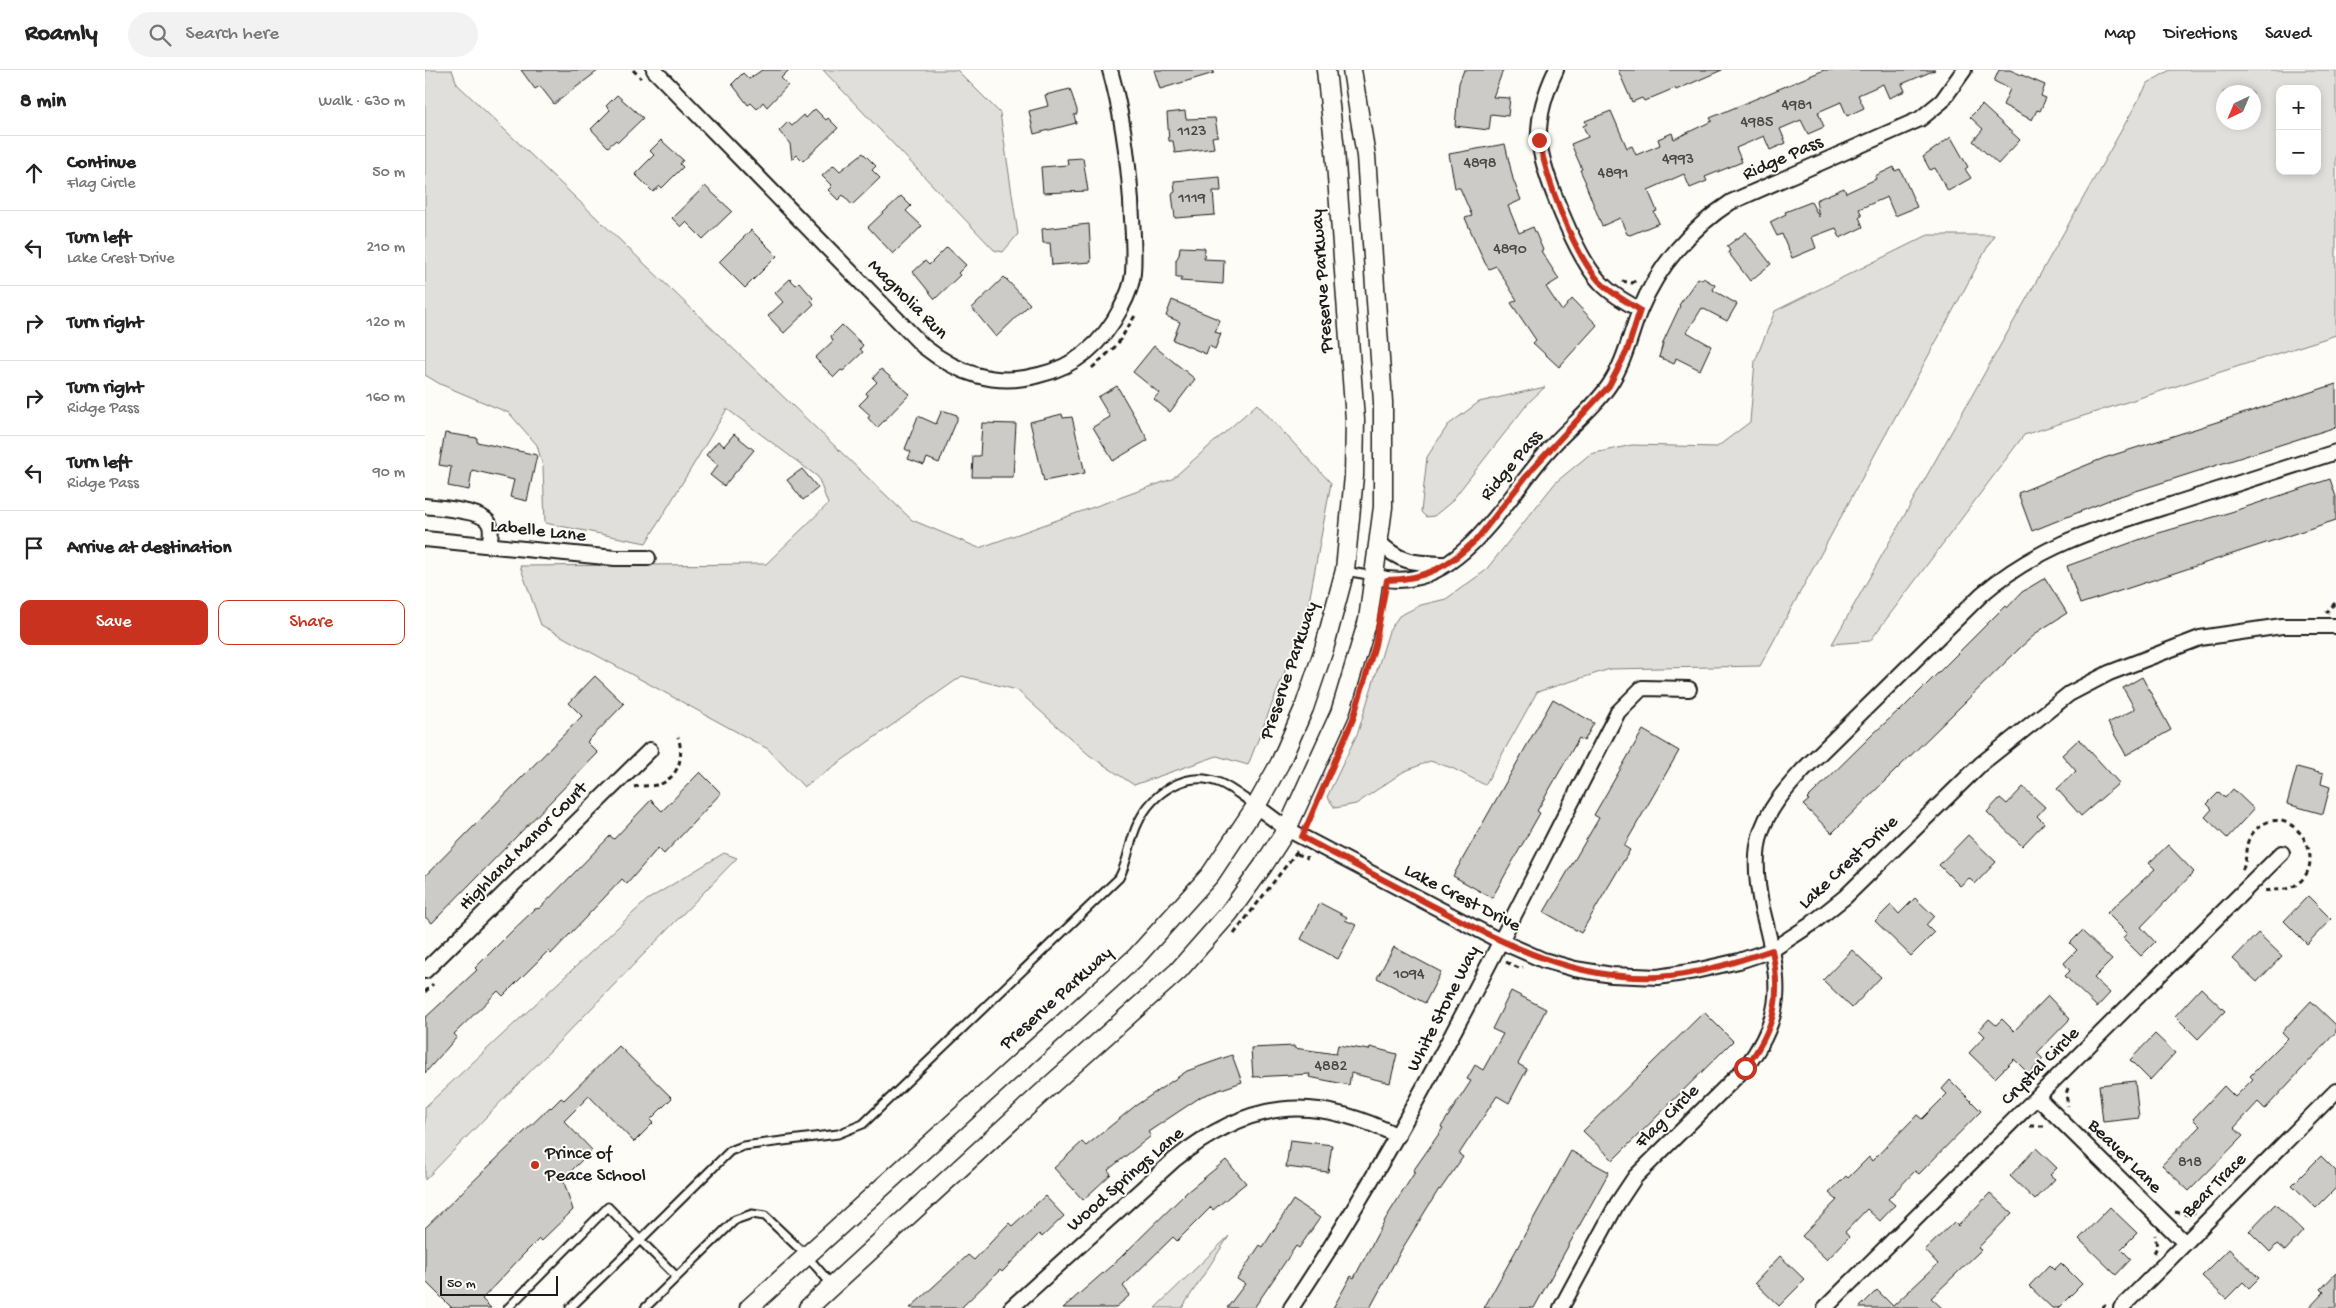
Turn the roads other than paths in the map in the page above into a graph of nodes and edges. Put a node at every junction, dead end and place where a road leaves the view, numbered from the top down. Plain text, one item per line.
1 (655, 70) edge
2 (1110, 70) edge
3 (1326, 70) edge
4 (1352, 70) edge
5 (1556, 70) edge
6 (1964, 70) edge
7 (1640, 310) junction
8 (2336, 452) edge
9 (425, 506) edge
10 (425, 539) edge
11 (1379, 541) junction
12 (489, 546) junction
13 (648, 558) dead end
14 (1449, 564) junction
15 (1345, 570) junction
16 (1374, 576) junction
17 (2336, 626) edge
18 (1689, 690) dead end
19 (650, 750) dead end
20 (1256, 806) junction
21 (1287, 829) junction
22 (2282, 853) dead end
23 (1500, 941) junction
24 (1772, 950) junction
25 (425, 971) edge
26 (2336, 1091) edge
27 (2037, 1097) junction
28 (1398, 1136) junction
29 (640, 1240) junction
30 (2185, 1243) junction
31 (806, 1256) junction
32 (676, 1276) junction
33 (832, 1286) junction
34 (508, 1308) edge
35 (570, 1308) edge
36 (645, 1308) edge
37 (749, 1308) edge
38 (807, 1308) edge
39 (1011, 1308) edge
40 (1291, 1308) edge
41 (1561, 1308) edge
42 (1825, 1308) edge
43 (2121, 1308) edge

1 - 2 street, Magnolia Run
3 - 15 street, Preserve Parkway
4 - 11 street
5 - 7 street
6 - 7 street, Ridge Pass
7 - 14 street, Ridge Pass
8 - 24 street, Flag Circle
9 - 12 street
10 - 12 street, Labelle Lane
11 - 14 street
11 - 16 street
12 - 13 street, Labelle Lane
14 - 16 street, Ridge Pass
15 - 16 lane
15 - 20 street, Preserve Parkway
16 - 21 street
17 - 24 street, Lake Crest Drive
18 - 23 street, White Stone Way
19 - 25 street, Highland Manor Court
20 - 21 street, Lake Crest Drive
20 - 29 lane
20 - 31 street, Preserve Parkway
21 - 23 street, Lake Crest Drive
21 - 33 street
22 - 27 street, Crystal Circle
23 - 24 street, Lake Crest Drive
23 - 28 street, White Stone Way
24 - 41 street, Flag Circle
26 - 30 street, Bear Trace
27 - 30 street, Beaver Lane
27 - 42 street, Crystal Circle
28 - 39 street, Wood Springs Lane
28 - 40 street, White Stone Way
29 - 32 lane
29 - 34 lane
29 - 35 lane
30 - 43 street, Bear Trace
31 - 32 lane
31 - 33 lane
31 - 37 street, Preserve Parkway
32 - 36 lane
33 - 38 street

